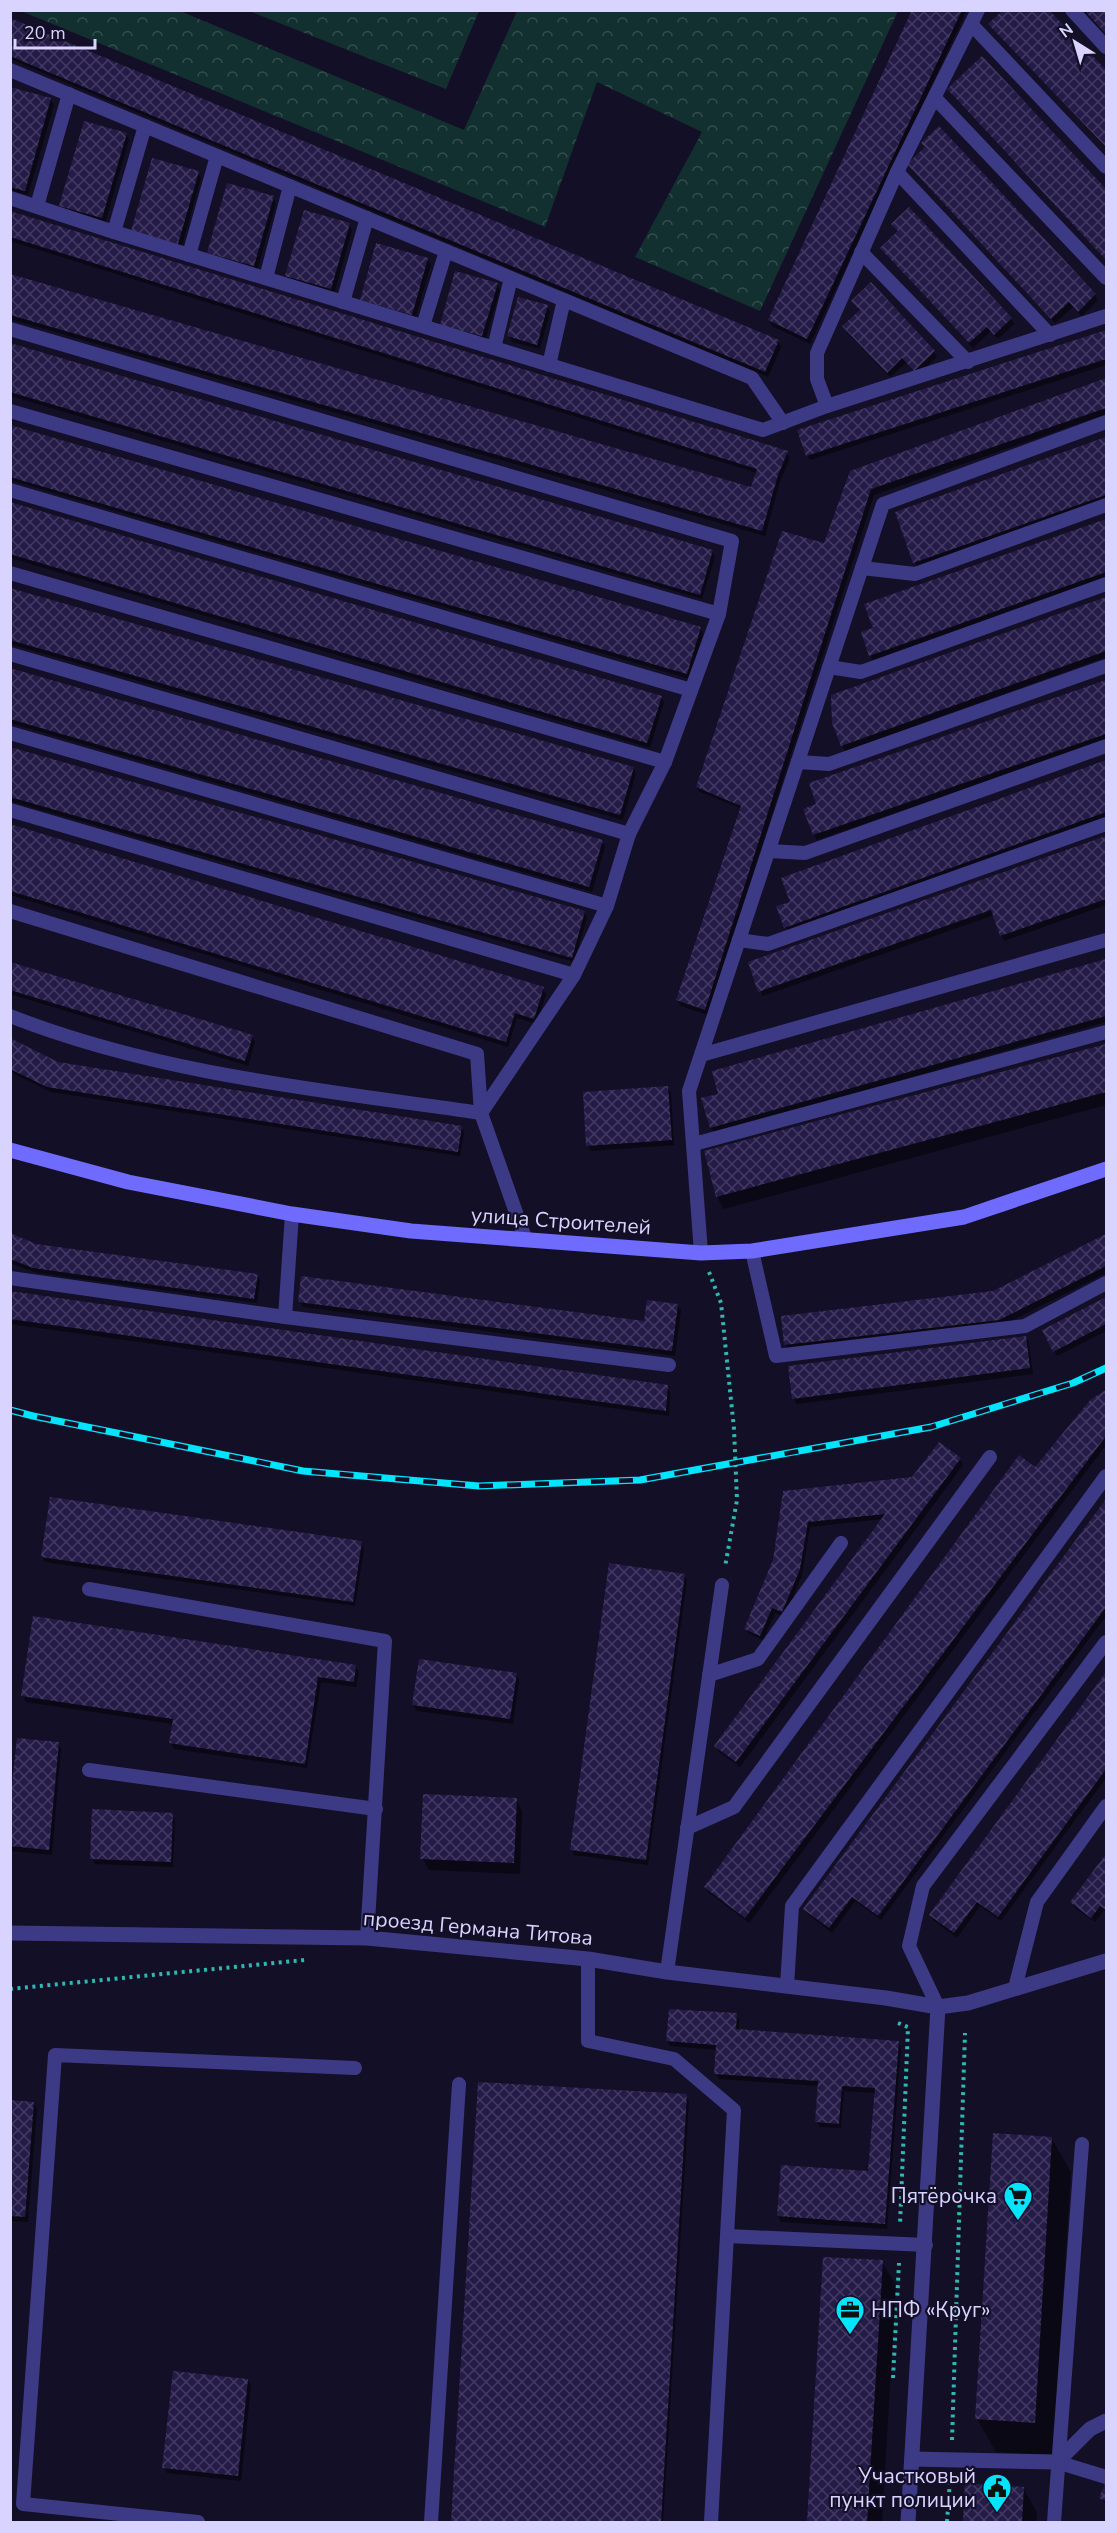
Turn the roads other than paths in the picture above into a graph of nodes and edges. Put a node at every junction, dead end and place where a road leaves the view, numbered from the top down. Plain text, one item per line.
1 (978, 10) edge
2 (1072, 10) edge
3 (971, 24) junction
4 (1107, 47) edge
5 (10, 70) edge
6 (69, 94) junction
7 (935, 98) junction
8 (145, 126) junction
9 (217, 156) junction
10 (1107, 167) edge
11 (897, 172) junction
12 (290, 186) junction
13 (10, 198) edge
14 (37, 206) junction
15 (368, 218) junction
16 (114, 232) junction
17 (446, 251) junction
18 (861, 252) junction
19 (189, 255) junction
20 (266, 278) junction
21 (511, 278) junction
22 (1107, 278) edge
23 (564, 300) junction
24 (343, 302) junction
25 (1107, 316) edge
26 (423, 326) junction
27 (10, 329) edge
28 (1050, 335) junction
29 (494, 348) junction
30 (968, 362) junction
31 (549, 365) junction
32 (827, 406) junction
33 (10, 411) edge
34 (1107, 422) edge
35 (783, 423) junction
36 (10, 490) edge
37 (1107, 505) edge
38 (862, 568) junction
39 (10, 573) edge
40 (1107, 584) edge
41 (719, 614) junction
42 (10, 654) edge
43 (1107, 666) edge
44 (829, 667) junction
45 (691, 690) junction
46 (10, 733) edge
47 (1107, 746) edge
48 (665, 762) junction
49 (798, 762) junction
50 (10, 810) edge
51 (1107, 824) edge
52 (629, 834) junction
53 (769, 851) junction
54 (607, 906) junction
55 (10, 911) edge
56 (739, 940) junction
57 (1107, 940) edge
58 (574, 975) junction
59 (10, 1016) edge
60 (1107, 1032) edge
61 (701, 1055) junction
62 (481, 1113) junction
63 (694, 1143) junction
64 (10, 1150) edge
65 (1107, 1169) edge
66 (291, 1214) junction
67 (525, 1239) junction
68 (752, 1251) junction
69 (701, 1253) junction
70 (10, 1278) edge
71 (1107, 1283) edge
72 (285, 1317) junction
73 (669, 1365) dead end
74 (990, 1457) dead end
75 (1107, 1476) edge
76 (841, 1543) dead end
77 (722, 1585) road end
78 (89, 1590) dead end
79 (1107, 1642) edge
80 (709, 1675) junction
81 (89, 1770) dead end
82 (1107, 1806) edge
83 (376, 1809) junction
84 (687, 1828) junction
85 (10, 1934) edge
86 (367, 1938) junction
87 (588, 1959) junction
88 (1107, 1961) edge
89 (667, 1972) junction
90 (787, 1986) junction
91 (1015, 1988) junction
92 (938, 2007) junction
93 (355, 2068) dead end
94 (459, 2084) dead end
95 (1082, 2145) dead end
96 (728, 2236) junction
97 (926, 2245) junction
98 (1107, 2421) edge
99 (912, 2459) junction
100 (1057, 2462) junction
101 (1107, 2477) edge
102 (198, 2523) edge
103 (431, 2523) edge
104 (711, 2523) edge
105 (908, 2523) edge
106 (1054, 2523) edge

1 - 3 lane
2 - 4 lane
3 - 7 lane
3 - 10 lane
5 - 6 lane
6 - 8 lane
6 - 14 lane
7 - 11 lane
7 - 22 lane
8 - 9 lane
8 - 16 lane
9 - 12 lane
9 - 19 lane
11 - 18 lane
11 - 28 lane
12 - 15 lane
12 - 20 lane
13 - 14 lane
14 - 16 lane
15 - 17 lane
15 - 24 lane
16 - 19 lane
17 - 21 lane
17 - 26 lane
18 - 30 lane
18 - 32 lane
19 - 20 lane
20 - 24 lane
21 - 23 lane
21 - 29 lane
23 - 31 lane
23 - 35 lane
24 - 26 lane
25 - 28 lane
26 - 29 lane
27 - 41 lane
28 - 30 lane
29 - 31 lane
30 - 32 lane
31 - 35 lane
32 - 35 lane
33 - 41 lane
34 - 38 lane
36 - 45 lane
37 - 38 lane
38 - 44 lane
39 - 48 lane
40 - 44 lane
41 - 45 lane
42 - 52 lane
43 - 49 lane
44 - 49 lane
45 - 48 lane
46 - 54 lane
47 - 53 lane
48 - 52 lane
49 - 53 lane
50 - 58 lane
51 - 56 lane
52 - 54 lane
53 - 56 lane
54 - 58 lane
55 - 62 lane
56 - 61 lane
57 - 61 lane
58 - 62 lane
59 - 62 lane
60 - 63 lane
61 - 63 lane
62 - 67 lane
63 - 69 lane
64 - 66 main road, улица Строителей
65 - 68 main road, улица Строителей
66 - 67 main road, улица Строителей
66 - 72 lane
67 - 69 main road, улица Строителей
68 - 69 main road, улица Строителей
68 - 71 lane
70 - 72 lane
72 - 73 lane
74 - 84 lane
75 - 90 lane
76 - 80 lane
77 - 80 lane
78 - 83 lane
79 - 92 lane
80 - 84 lane
81 - 83 lane
82 - 91 lane
83 - 86 lane
84 - 89 lane
85 - 86 street, проезд Германа Титова
86 - 87 street, проезд Германа Титова
87 - 89 street, проезд Германа Титова
87 - 96 lane
88 - 91 street, проезд Германа Титова
89 - 90 street, проезд Германа Титова
90 - 92 street, проезд Германа Титова
91 - 92 street, проезд Германа Титова
92 - 97 street
93 - 102 lane
94 - 103 lane
95 - 100 lane
96 - 97 lane
96 - 104 lane
97 - 99 street
98 - 100 street
99 - 100 street
99 - 105 street
100 - 101 lane
100 - 106 lane

